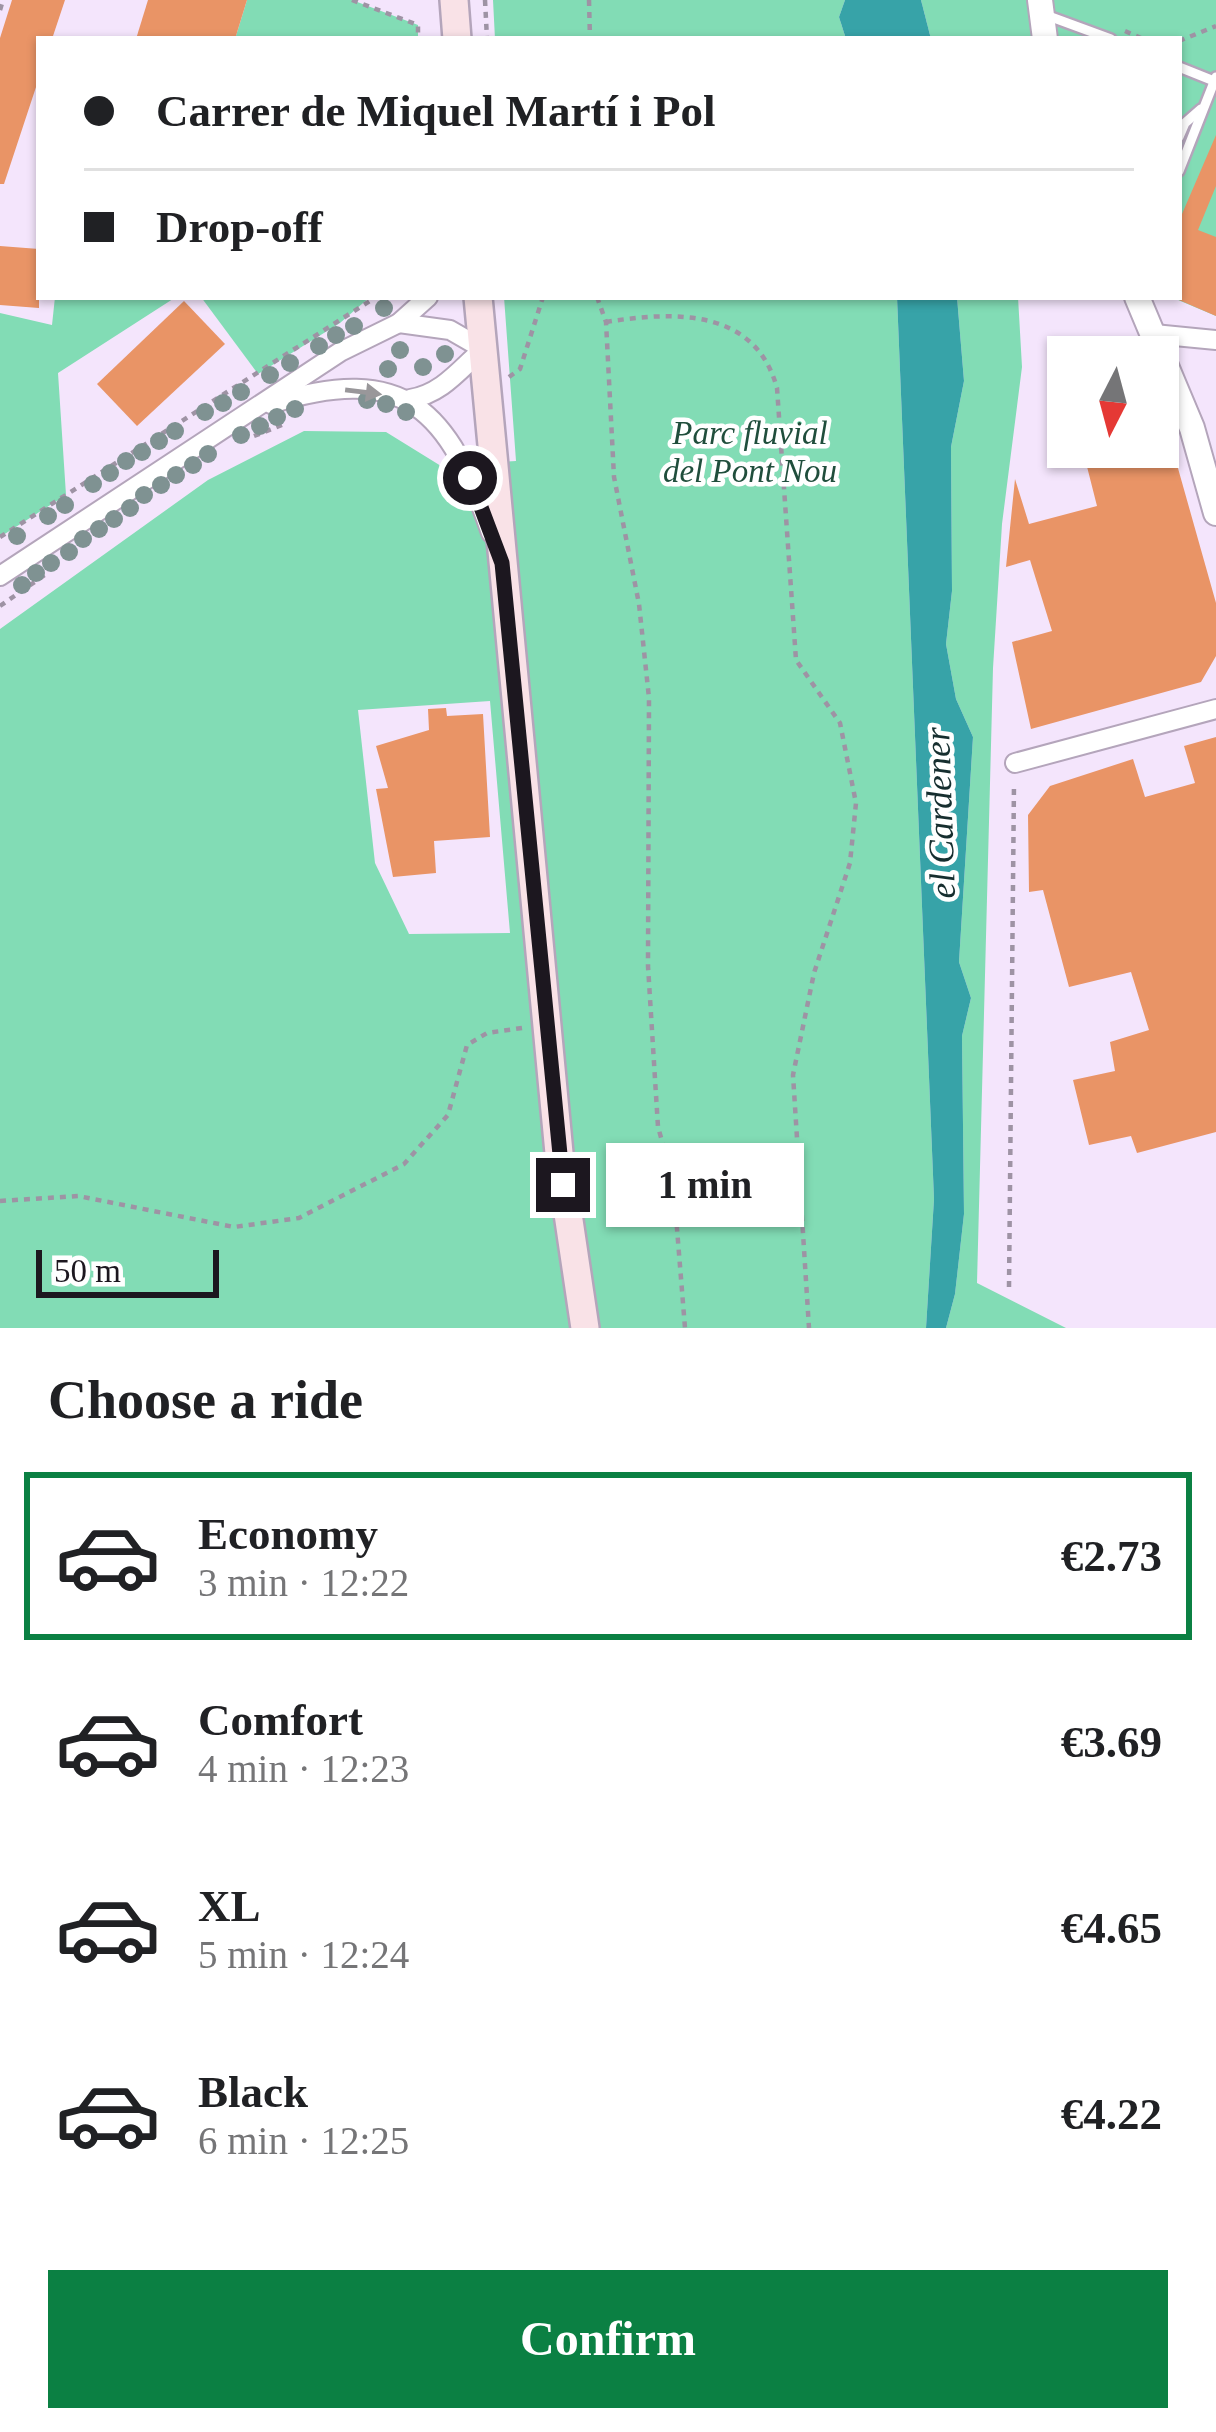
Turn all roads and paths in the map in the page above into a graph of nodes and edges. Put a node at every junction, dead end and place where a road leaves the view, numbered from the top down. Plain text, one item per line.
1 (3, 0) edge
2 (352, 0) edge
3 (454, 0) edge
4 (484, 0) edge
5 (589, 0) edge
6 (0, 10) edge
7 (1042, 18) edge
8 (1216, 26) edge
9 (418, 36) edge
10 (457, 36) edge
11 (488, 36) edge
12 (590, 36) edge
13 (1101, 36) edge
14 (1182, 40) edge
15 (1182, 68) edge
16 (1215, 79) edge
17 (1206, 106) junction
18 (1182, 130) edge
19 (1182, 164) edge
20 (371, 300) edge
21 (425, 300) edge
22 (478, 300) edge
23 (542, 300) edge
24 (598, 300) edge
25 (1121, 300) edge
26 (1138, 300) edge
27 (606, 322) junction
28 (399, 323) junction
29 (1154, 334) junction
30 (1216, 340) edge
31 (484, 349) junction
32 (486, 382) junction
33 (410, 399) junction
34 (249, 411) junction
35 (300, 418) dead end
36 (245, 439) dead end
37 (1216, 513) edge
38 (0, 537) edge
39 (502, 563) junction
40 (57, 567) dead end
41 (0, 576) edge
42 (0, 605) edge
43 (1216, 709) edge
44 (1016, 763) joint
45 (545, 1024) junction
46 (0, 1201) edge
47 (1009, 1287) dead end
48 (585, 1328) edge
49 (686, 1328) edge
50 (809, 1328) edge

1 - 6 path
2 - 9 path
3 - 10 main road
4 - 11 path
5 - 12 path
7 - 13 lane
8 - 14 path
15 - 16 lane
16 - 17 lane
17 - 18 lane
17 - 19 lane
20 - 38 path
21 - 28 street
22 - 31 main road
23 - 32 path
24 - 27 path
25 - 29 street
26 - 29 street
27 - 49 path
27 - 50 path
28 - 31 street
28 - 34 street
29 - 30 street
29 - 37 street
31 - 32 main road
31 - 33 street
32 - 39 main road
34 -> 33 street
33 - 39 street
34 - 41 street
35 - 36 path
39 - 45 main road
40 - 42 path
43 - 44 street
44 - 47 path
45 - 46 path
45 - 48 main road

